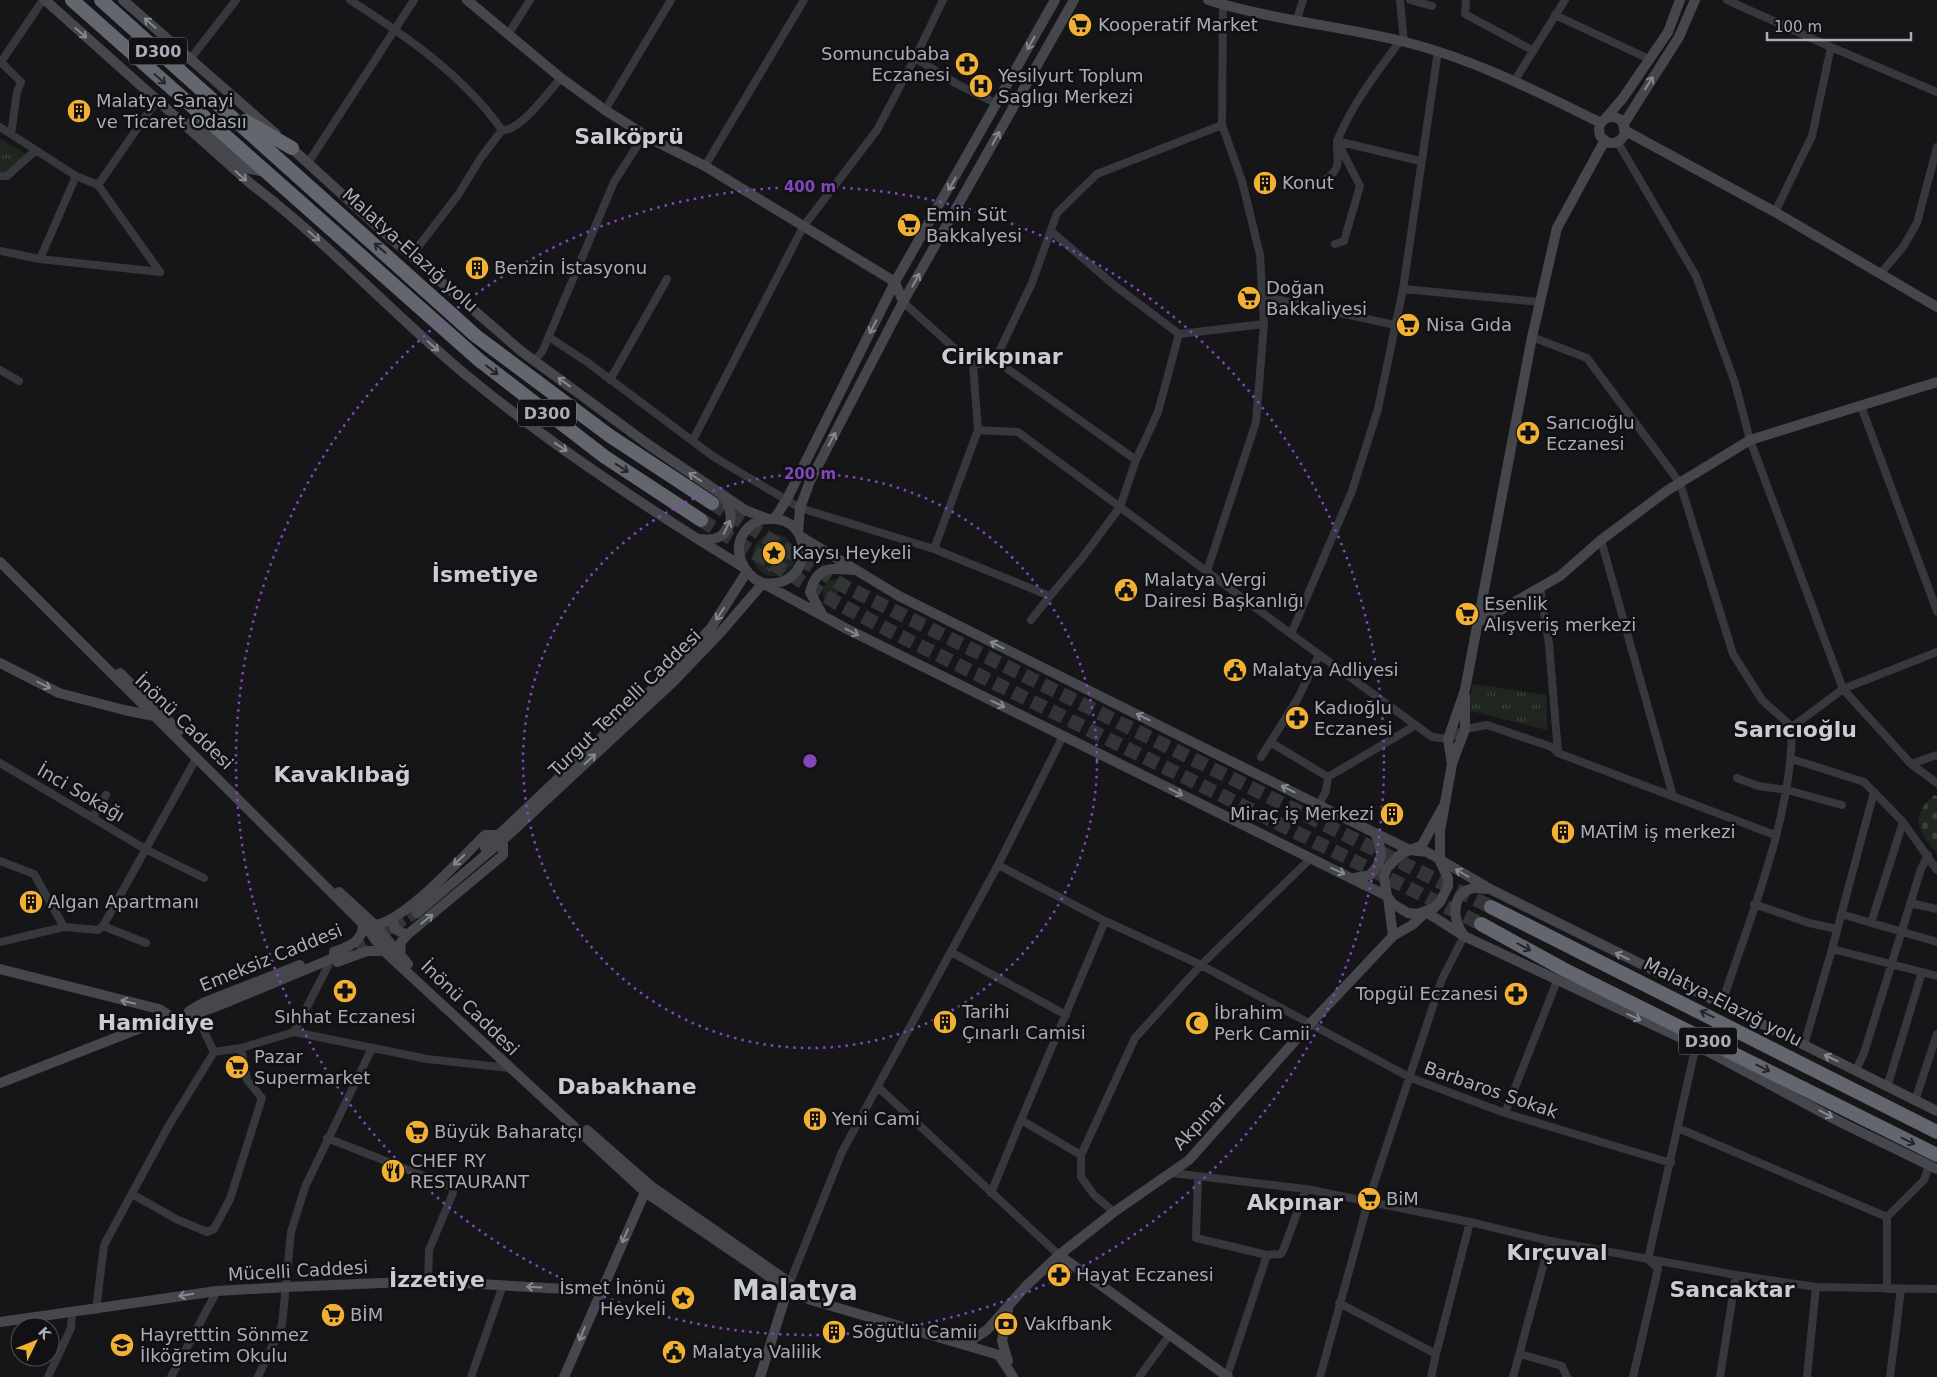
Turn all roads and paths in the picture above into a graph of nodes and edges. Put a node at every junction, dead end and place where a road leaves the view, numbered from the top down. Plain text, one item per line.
1 (44, 0) edge
2 (72, 0) edge
3 (101, 0) edge
4 (124, 0) edge
5 (236, 0) edge
6 (350, 0) edge
7 (414, 0) edge
8 (467, 0) edge
9 (530, 0) edge
10 (670, 0) edge
11 (804, 0) edge
12 (943, 0) edge
13 (1054, 0) edge
14 (1074, 0) edge
15 (1210, 0) edge
16 (1303, 0) edge
17 (1400, 0) edge
18 (1410, 0) edge
19 (1466, 0) edge
20 (1565, 0) edge
21 (1680, 0) edge
22 (1694, 0) edge
23 (1727, 0) edge
24 (1223, 2) edge
25 (1432, 6) dead end
26 (1555, 15) junction
27 (1296, 22) junction
28 (395, 29) junction
29 (509, 33) junction
30 (1402, 41) junction
31 (1831, 47) junction
32 (1532, 50) junction
33 (1438, 51) junction
34 (191, 58) junction
35 (915, 58) junction
36 (1649, 59) junction
37 (0, 62) edge
38 (561, 78) junction
39 (1514, 80) junction
40 (1937, 92) edge
41 (157, 100) junction
42 (214, 103) junction
43 (997, 104) junction
44 (605, 110) junction
45 (1603, 121) junction
46 (183, 123) junction
47 (1222, 126) junction
48 (0, 127) edge
49 (1624, 128) junction
50 (502, 130) junction
51 (11, 134) junction
52 (644, 135) junction
53 (1605, 140) junction
54 (1337, 141) junction
55 (1617, 142) junction
56 (1937, 147) edge
57 (292, 148) junction
58 (35, 151) junction
59 (1420, 161) junction
60 (308, 163) junction
61 (705, 166) junction
62 (265, 172) junction
63 (0, 176) edge
64 (76, 176) junction
65 (1295, 183) dead end
66 (98, 185) junction
67 (1775, 212) junction
68 (803, 227) junction
69 (1050, 231) junction
70 (1336, 244) dead end
71 (0, 251) edge
72 (411, 256) junction
73 (40, 259) junction
74 (1881, 273) junction
75 (667, 279) dead end
76 (895, 282) junction
77 (1403, 289) junction
78 (1262, 296) junction
79 (903, 302) junction
80 (1539, 302) junction
81 (1937, 307) edge
82 (1264, 324) junction
83 (1395, 325) junction
84 (1179, 334) junction
85 (549, 337) junction
86 (1532, 337) junction
87 (995, 360) junction
88 (535, 361) junction
89 (973, 365) junction
90 (0, 370) edge
91 (610, 380) junction
92 (19, 381) dead end
93 (1937, 382) edge
94 (1861, 406) junction
95 (978, 430) junction
96 (693, 440) junction
97 (1750, 440) junction
98 (1136, 460) junction
99 (1680, 483) junction
100 (717, 499) junction
101 (787, 499) junction
102 (1120, 507) junction
103 (800, 508) junction
104 (771, 519) junction
105 (701, 520) tunnel mouth
106 (799, 534) junction
107 (697, 539) junction
108 (1601, 540) junction
109 (934, 549) junction
110 (0, 554) edge
111 (0, 562) edge
112 (745, 570) junction
113 (856, 570) junction
114 (1207, 571) junction
115 (763, 583) junction
116 (1540, 588) junction
117 (1050, 596) junction
118 (1937, 611) edge
119 (823, 616) junction
120 (1031, 620) dead end
121 (1478, 623) junction
122 (1291, 634) junction
123 (1937, 652) edge
124 (1320, 655) junction
125 (0, 663) edge
126 (1843, 688) junction
127 (1465, 690) junction
128 (152, 716) junction
129 (165, 718) junction
130 (1416, 725) junction
131 (1792, 727) junction
132 (1465, 730) junction
133 (1064, 736) junction
134 (1448, 739) junction
135 (1270, 742) junction
136 (1558, 753) junction
137 (1937, 755) edge
138 (197, 757) junction
139 (1261, 757) dead end
140 (1792, 758) junction
141 (0, 763) edge
142 (1452, 764) junction
143 (1910, 764) junction
144 (1328, 777) junction
145 (1737, 778) dead end
146 (1937, 783) edge
147 (1787, 790) junction
148 (1874, 792) junction
149 (106, 795) dead end
150 (1673, 796) junction
151 (1319, 804) junction
152 (1842, 805) dead end
153 (1443, 807) junction
154 (93, 817) junction
155 (1903, 822) junction
156 (1375, 833) junction
157 (1775, 835) junction
158 (501, 838) junction
159 (147, 850) junction
160 (1410, 850) junction
161 (1928, 855) junction
162 (1310, 859) junction
163 (0, 861) edge
164 (1440, 861) junction
165 (998, 865) junction
166 (1937, 870) edge
167 (204, 878) dead end
168 (1355, 878) junction
169 (1492, 890) junction
170 (1388, 896) junction
171 (1910, 903) junction
172 (1754, 904) junction
173 (1491, 907) tunnel mouth
174 (1937, 909) edge
175 (1426, 912) junction
176 (1841, 914) junction
177 (393, 920) junction
178 (1106, 921) junction
179 (1871, 923) junction
180 (363, 924) junction
181 (1481, 924) tunnel mouth
182 (375, 925) junction
183 (103, 926) junction
184 (64, 927) junction
185 (1837, 929) junction
186 (1901, 932) junction
187 (407, 935) junction
188 (1393, 936) junction
189 (1464, 936) junction
190 (0, 942) edge
191 (1937, 942) edge
192 (146, 943) dead end
193 (1832, 949) junction
194 (384, 951) junction
195 (951, 952) junction
196 (346, 953) junction
197 (400, 956) junction
198 (1891, 964) junction
199 (1201, 965) junction
200 (328, 966) junction
201 (0, 969) edge
202 (1922, 972) junction
203 (1937, 976) edge
204 (1557, 981) junction
205 (1722, 1003) junction
206 (196, 1014) junction
207 (1066, 1015) junction
208 (178, 1017) junction
209 (1309, 1025) junction
210 (294, 1032) junction
211 (1937, 1034) edge
212 (1804, 1045) junction
213 (1696, 1046) junction
214 (241, 1048) junction
215 (372, 1048) junction
216 (214, 1052) junction
217 (509, 1068) junction
218 (1856, 1070) junction
219 (1411, 1078) junction
220 (0, 1083) edge
221 (878, 1087) junction
222 (1887, 1087) junction
223 (1916, 1101) junction
224 (1937, 1112) edge
225 (1505, 1113) junction
226 (1021, 1120) junction
227 (1678, 1128) junction
228 (1937, 1132) edge
229 (327, 1138) junction
230 (1082, 1155) junction
231 (1671, 1163) junction
232 (1934, 1163) edge
233 (1172, 1173) junction
234 (1198, 1177) junction
235 (648, 1189) junction
236 (1306, 1189) junction
237 (991, 1193) junction
238 (132, 1194) junction
239 (1368, 1202) junction
240 (1114, 1212) junction
241 (1887, 1217) junction
242 (1470, 1222) junction
243 (1550, 1241) junction
244 (1059, 1255) junction
245 (1267, 1255) junction
246 (1648, 1259) junction
247 (1736, 1275) junction
248 (428, 1281) junction
249 (503, 1285) junction
250 (287, 1287) junction
251 (791, 1287) junction
252 (1816, 1287) junction
253 (1887, 1289) junction
254 (1937, 1289) edge
255 (600, 1290) junction
256 (217, 1291) junction
257 (1338, 1303) junction
258 (1009, 1306) junction
259 (96, 1310) junction
260 (72, 1313) junction
261 (0, 1322) edge
262 (1169, 1336) junction
263 (970, 1341) junction
264 (1436, 1354) junction
265 (1520, 1354) junction
266 (1002, 1355) junction
267 (1228, 1376) edge
268 (48, 1377) edge
269 (170, 1377) edge
270 (258, 1377) edge
271 (471, 1377) edge
272 (564, 1377) edge
273 (760, 1377) edge
274 (766, 1377) edge
275 (1013, 1377) edge
276 (1017, 1377) edge
277 (1139, 1377) edge
278 (1320, 1377) edge
279 (1431, 1377) edge
280 (1513, 1377) edge
281 (1568, 1377) edge
282 (1633, 1377) edge
283 (1720, 1377) edge
284 (1807, 1377) edge
285 (1890, 1377) edge

1 - 37 street
1 -> 41 main road
2 -> 62 highway, D300
3 - 42 highway, Malatya-Elazığ yolu / D300
34 -> 4 main road
5 - 34 street
6 - 28 street
7 - 28 street
8 - 29 main road
9 - 29 street
10 - 44 street
11 - 61 street
12 - 35 street
13 -> 43 main road
79 -> 14 main road
15 - 24 main road
16 - 27 street
17 - 30 street
18 - 25 street
19 - 32 street
20 - 26 street
21 - 36 main road
49 -> 22 main road
23 - 31 street
24 - 27 main road
24 - 47 street
26 - 32 street
26 - 36 street
27 - 30 main road
28 - 50 street
28 - 60 street
29 - 38 main road
30 - 33 main road
30 - 54 street
31 - 40 street
31 - 67 street
32 - 39 street
33 - 39 main road
33 - 59 street
34 - 57 main road
35 - 43 street
35 - 68 street
36 - 45 main road
37 - 51 street
38 - 44 main road
38 - 50 street
39 - 45 main road
41 - 46 main road
41 - 66 street
42 - 57 highway
100 -> 42 highway, Malatya-Elazığ yolu / D300
43 -> 76 main road
44 - 52 main road
45 - 49 main road
45 - 53 main road
46 - 62 main road
46 -> 107 main road
47 - 69 street
47 - 78 street
48 - 51 street
49 - 55 main road
49 - 67 main road
50 - 72 street
51 - 58 street
52 - 61 main road
52 - 85 street
53 - 55 main road
53 - 80 main road
54 - 59 street
54 - 65 street
54 - 70 street
55 - 97 street
56 - 74 street
57 - 60 main road
58 - 63 street
58 - 64 street
59 - 77 street
60 - 72 main road
61 - 68 main road
62 -> 105 highway, D300
64 - 66 street
64 - 73 street
66 - 73 street
67 - 74 main road
68 - 76 main road
68 - 96 street
69 - 84 street
69 - 87 street
71 - 73 street
72 - 88 main road
74 - 81 main road
75 - 91 street
76 - 79 main road
76 -> 101 main road
77 - 80 street
77 - 83 street
78 - 82 street
78 - 83 street
79 - 89 street
103 -> 79 main road
80 - 86 main road
82 - 84 street
82 - 114 street
83 - 122 street
84 - 98 street
85 - 88 street
85 - 91 street
86 - 99 street
86 - 121 main road
87 - 89 street
87 - 98 street
100 -> 88 main road
89 - 95 street
90 - 92 street
91 - 96 street
93 - 94 main road
94 - 97 main road
94 - 118 street
95 - 102 street
95 - 109 street
96 - 101 street
97 - 99 main road
97 - 126 street
98 - 102 street
99 - 108 main road
99 - 131 street
100 - 104 main road
107 -> 100 main road
101 - 103 street
101 - 104 main road
102 - 114 street
102 - 117 street
103 - 106 main road
103 - 109 street
104 - 106 main road
104 - 112 main road
106 - 113 main road
106 - 115 main road
107 - 112 main road
108 - 116 main road
108 - 150 street
109 - 117 street
110 - 129 main road, İnönü Caddesi
111 - 128 main road, İnönü Caddesi
112 - 115 main road
112 -> 158 main road, Turgut Temelli Caddesi
113 - 119 main road
151 -> 113 main road
114 - 122 street
115 - 119 main road
158 -> 115 main road, Turgut Temelli Caddesi
116 - 121 main road
116 - 136 street
117 - 120 street
119 -> 133 main road
121 - 127 main road
122 - 124 street
123 - 126 street
124 - 130 street
124 - 135 street
125 -> 128 main road
126 - 131 street
126 - 143 street
127 - 132 main road
127 - 134 main road
128 - 129 main road
128 - 138 main road, İnönü Caddesi
129 - 182 main road, İnönü Caddesi
130 - 134 street
130 - 144 street
131 - 140 street
132 - 134 street
132 - 136 street
132 - 142 main road
133 -> 162 main road
133 - 165 street
134 - 142 main road
135 - 139 street
135 - 144 street
136 - 150 street
137 - 143 street
138 - 159 street
138 - 180 main road, İnönü Caddesi
140 - 147 street
140 - 148 street
141 - 154 street, İnci Sokağı
142 - 153 main road
143 - 146 street
144 - 151 street
145 - 147 street
147 - 152 street
147 - 157 street
148 - 155 street
148 - 176 street
149 - 154 street
150 - 157 street
151 - 156 main road
153 - 160 main road
153 - 164 main road
154 - 159 street, İnci Sokağı
155 - 161 street
155 - 179 street
156 - 160 main road
156 - 168 main road
157 - 172 street
158 - 158 main road, Turgut Temelli Caddesi
158 -> 177 main road, Turgut Temelli Caddesi
187 -> 158 main road, Turgut Temelli Caddesi
159 - 167 street, İnci Sokağı
159 - 183 street
160 - 164 main road
160 - 170 main road
161 - 166 street
161 - 171 street
162 -> 168 main road
162 - 199 street
163 - 184 street
169 -> 164 main road
164 - 175 main road
165 - 178 street, Barbaros Sokak
165 - 195 street
168 - 170 main road
169 - 189 main road
205 -> 169 main road
170 - 175 main road
170 - 188 main road
171 - 174 street
171 - 186 street
172 - 185 street
172 - 205 street
228 -> 173 highway, Malatya-Elazığ yolu / D300
175 - 188 main road, Akpınar
175 - 189 main road
176 - 179 street
176 - 185 street
177 - 182 main road, Turgut Temelli Caddesi
177 - 187 main road
178 - 199 street, Barbaros Sokak
178 - 207 street
179 - 186 street
180 - 194 main road, İnönü Caddesi
180 - 196 main road, Emeksiz Caddesi
181 -> 232 highway, D300
182 - 197 main road, İnönü Caddesi
183 - 184 street
183 - 192 street
184 - 190 street
185 - 193 street
186 - 191 street
186 - 198 street
187 - 197 main road
188 - 209 main road, Akpınar
189 - 204 main road
189 - 219 street
193 - 198 street
193 - 212 street
194 - 196 main road, Emeksiz Caddesi
194 - 217 main road, İnönü Caddesi
195 - 207 street
195 - 221 street
196 - 200 main road, Emeksiz Caddesi
196 - 206 main road, Emeksiz Caddesi
196 - 208 main road, Emeksiz Caddesi
197 - 235 main road, İnönü Caddesi
198 - 202 street
198 - 218 street
199 - 209 street, Barbaros Sokak
199 - 230 street
200 - 206 main road, Emeksiz Caddesi
200 - 210 street
208 -> 201 main road
202 - 203 street
202 - 222 street
204 -> 213 main road
204 - 225 street
205 - 212 main road
206 - 208 main road, Emeksiz Caddesi
206 - 216 street
207 - 226 street
208 - 220 main road, Emeksiz Caddesi
209 - 219 street, Barbaros Sokak
209 - 233 main road, Akpınar
210 - 214 street
210 - 215 street
211 - 223 street
218 -> 212 main road
213 - 227 street
213 -> 232 main road
214 - 216 street
214 - 238 street
215 - 217 street
215 - 229 street
216 - 238 street
217 - 235 main road, İnönü Caddesi
218 - 222 main road
219 - 225 street, Barbaros Sokak
219 - 239 street
221 - 237 street
221 - 251 street
222 - 223 main road
223 - 224 main road
225 - 231 street, Barbaros Sokak
226 - 230 street
226 - 237 street
227 - 231 street
227 - 241 street
229 - 248 street
229 - 250 street
230 - 240 street
231 - 246 street
232 - 241 street
233 - 234 street
233 - 240 main road, Akpınar
234 - 236 street
234 - 245 street
235 - 251 main road, İnönü Caddesi
235 -> 255 main road
236 - 239 street
236 - 245 street
237 - 244 street
238 - 259 street
239 - 242 street
239 - 257 street
240 - 244 main road, Akpınar
241 - 253 street
242 - 243 street
242 - 264 street
243 - 246 street
243 - 265 street
244 - 258 main road, Akpınar
244 - 262 main road
245 - 267 street
246 - 247 street
246 - 282 street
247 - 252 street
247 - 283 street
248 - 249 main road, Mücelli Caddesi
248 - 250 main road, Mücelli Caddesi
255 -> 249 main road, Mücelli Caddesi
249 - 271 street
250 - 256 main road, Mücelli Caddesi
250 - 270 street
251 - 263 main road
251 - 266 main road, İnönü Caddesi
251 - 273 main road
251 - 274 main road
252 - 253 street
252 - 284 street
253 - 254 street
253 - 285 street
255 -> 272 main road
256 -> 259 main road, Mücelli Caddesi
256 - 269 street
257 - 264 street
257 - 278 street
258 - 263 main road, Akpınar
258 - 266 main road, Akpınar
259 - 260 main road, Mücelli Caddesi
260 - 261 main road, Mücelli Caddesi
260 - 268 street
262 - 267 main road
262 - 277 street
263 - 266 main road
264 - 279 street
265 - 280 street
265 - 281 street
266 - 275 main road
266 - 276 main road

